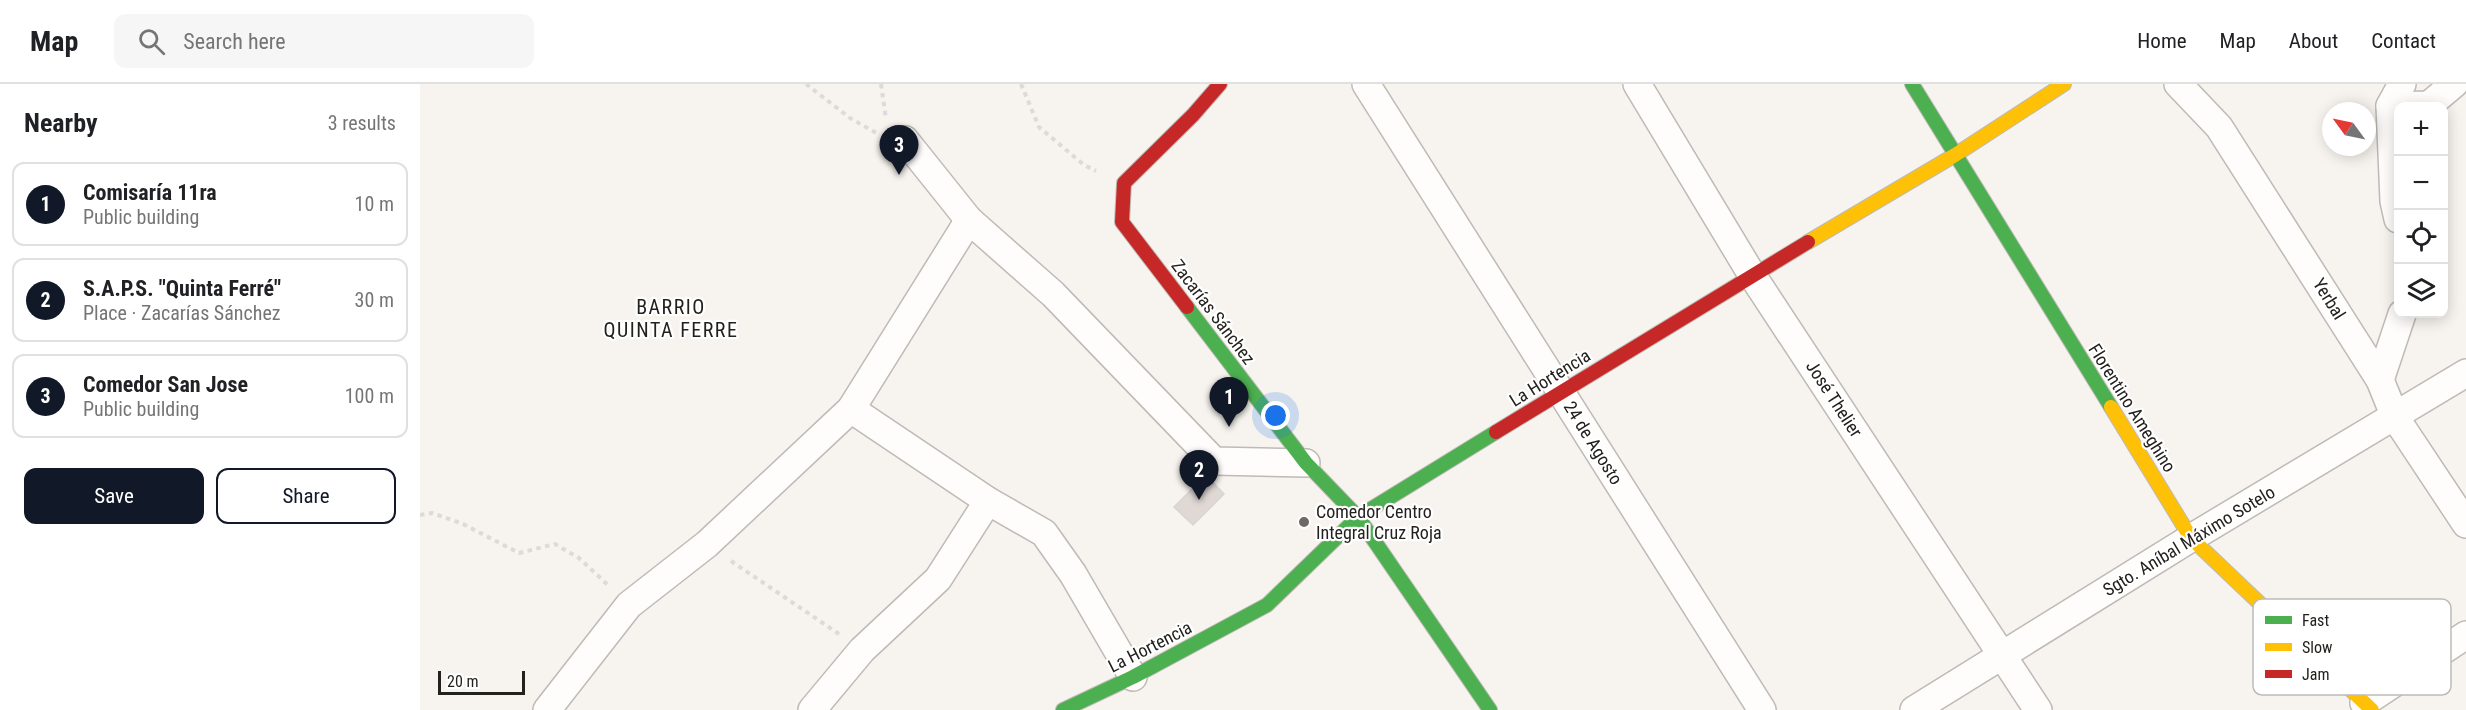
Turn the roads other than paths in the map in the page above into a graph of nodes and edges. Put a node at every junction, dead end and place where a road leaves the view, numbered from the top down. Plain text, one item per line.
1 (1220, 84) edge
2 (1366, 84) edge
3 (1637, 84) edge
4 (1912, 84) edge
5 (2064, 84) edge
6 (2178, 84) edge
7 (2454, 84) edge
8 (2396, 95) edge
9 (896, 140) road end
10 (1955, 155) junction
11 (2396, 210) edge
12 (969, 220) junction
13 (1752, 275) junction
14 (2401, 318) edge
15 (2466, 373) edge
16 (2380, 380) junction
17 (1561, 393) junction
18 (851, 409) junction
19 (2395, 417) junction
20 (1306, 463) junction
21 (988, 501) junction
22 (1358, 517) junction
23 (2466, 524) edge
24 (2191, 538) junction
25 (2255, 599) edge
26 (2466, 635) edge
27 (2451, 646) edge
28 (2003, 656) junction
29 (1133, 677) junction
30 (2356, 695) edge
31 (2383, 695) edge
32 (2368, 706) edge
33 (1483, 707) edge
34 (547, 710) edge
35 (812, 710) edge
36 (1063, 710) edge
37 (1762, 710) edge
38 (1914, 710) edge
39 (2038, 710) edge

1 - 20 street, Zacarías Sánchez
2 - 17 street, 24 de Agosto
3 - 13 street, José Thelier
4 - 10 street, Florentino Ameghino
5 - 10 street, La Hortencia
6 - 16 street, Yerbal
7 - 8 street
8 - 11 street
9 - 12 street
10 - 13 street, La Hortencia
10 - 24 street, Florentino Ameghino
12 - 18 street
12 - 20 street
13 - 17 street, La Hortencia
13 - 28 street, José Thelier
14 - 16 street
15 - 19 street, Sgto. Aníbal Máximo Sotelo
16 - 19 street, Yerbal
17 - 22 street, La Hortencia
17 - 37 street, 24 de Agosto
18 - 21 street
18 - 34 street
19 - 23 street, Yerbal
19 - 24 street, Sgto. Aníbal Máximo Sotelo
20 - 22 street, Zacarías Sánchez
21 - 29 street
21 - 35 street
22 - 29 street, La Hortencia
22 - 33 street, Zacarías Sánchez
24 - 25 street, Florentino Ameghino
24 - 28 street, Sgto. Aníbal Máximo Sotelo
26 - 27 street
28 - 38 street, Sgto. Aníbal Máximo Sotelo
28 - 39 street, José Thelier
29 - 36 street, La Hortencia
30 - 32 street, Florentino Ameghino
31 - 32 street

